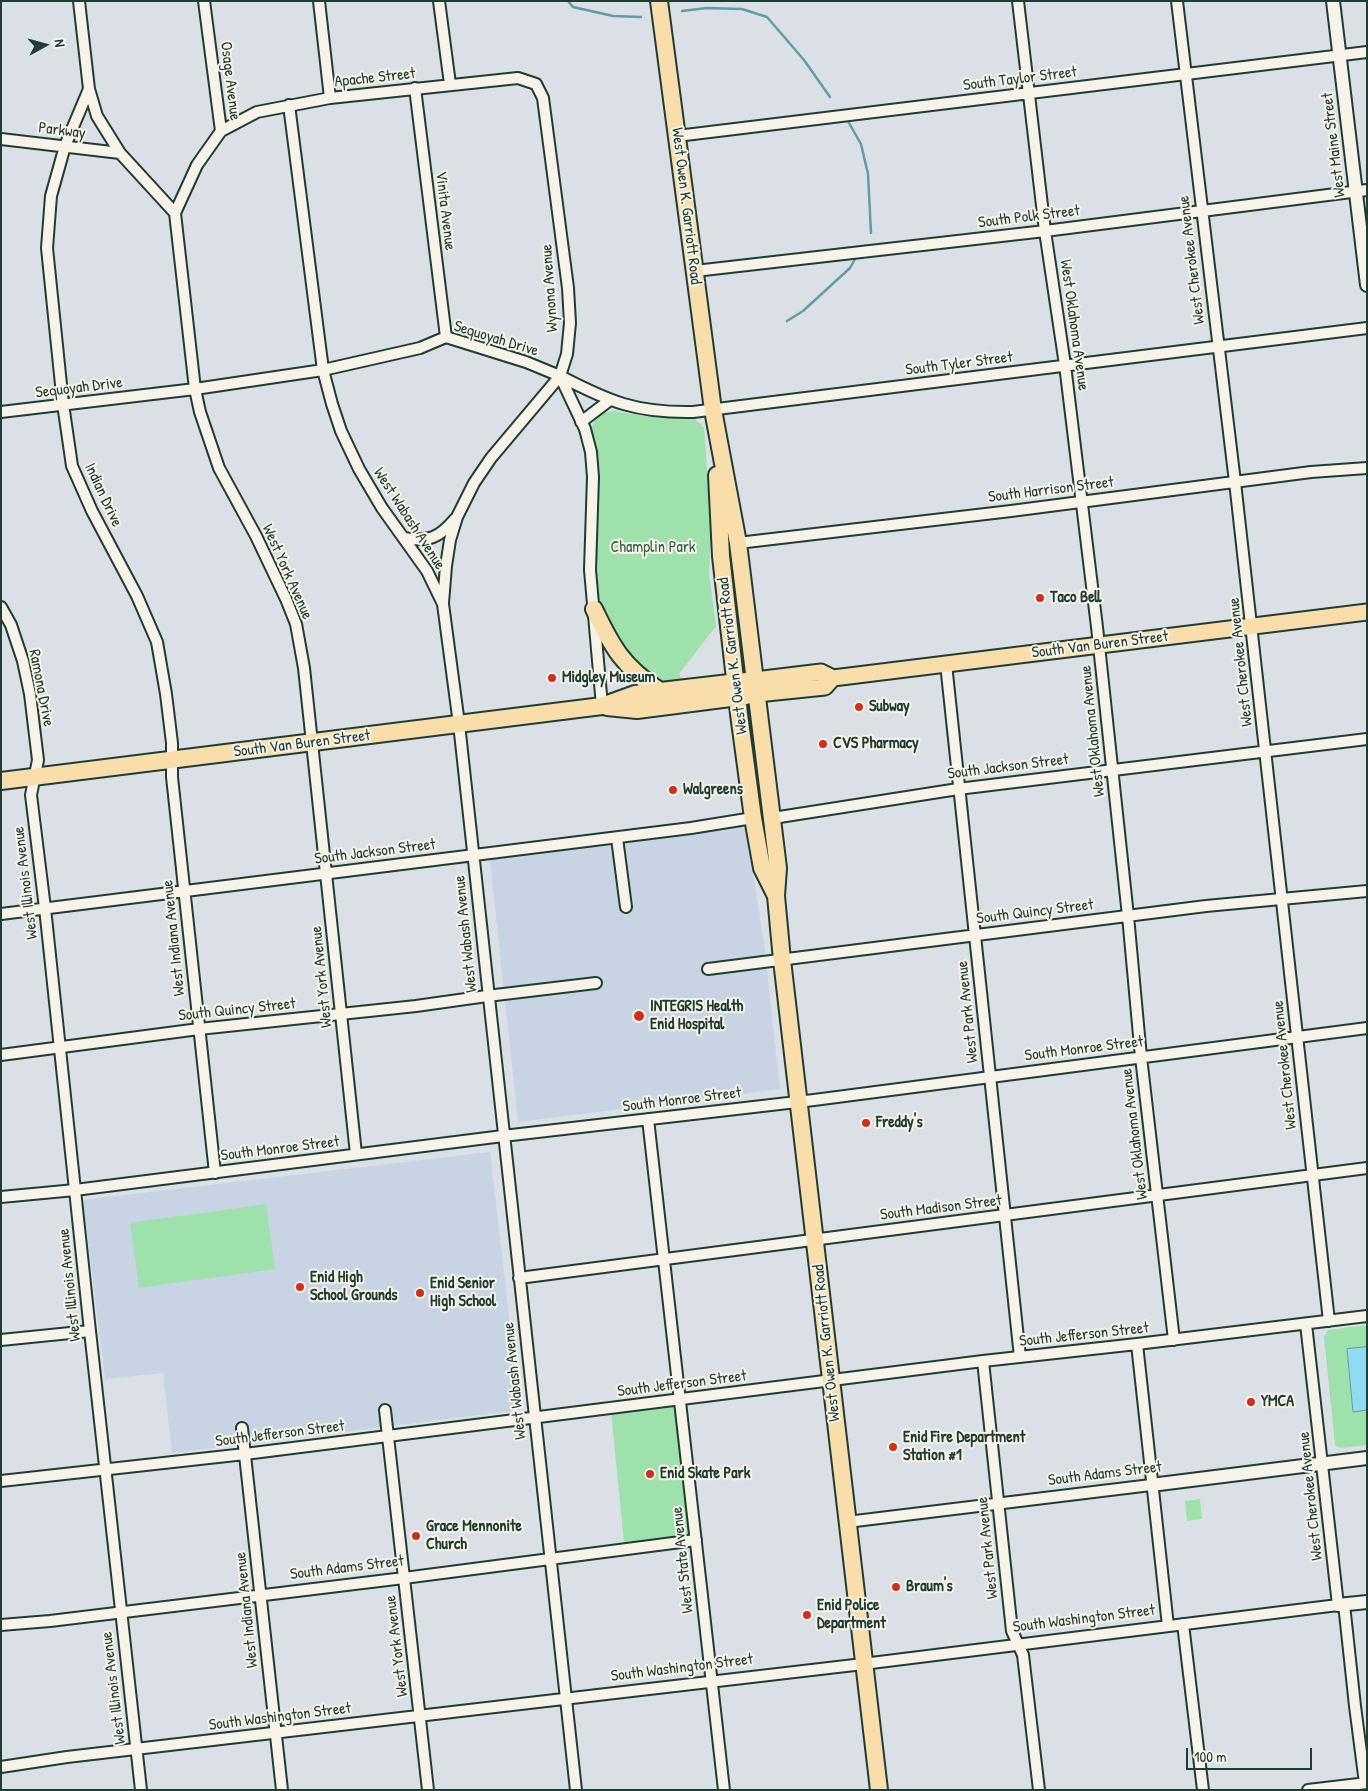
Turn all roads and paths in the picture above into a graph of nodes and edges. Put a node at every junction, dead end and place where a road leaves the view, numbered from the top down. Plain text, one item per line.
1 (79, 1) edge
2 (204, 1) edge
3 (319, 1) edge
4 (439, 1) edge
5 (659, 1) edge
6 (1018, 1) edge
7 (1176, 1) edge
8 (1332, 1) edge
9 (1367, 52) edge
10 (1339, 56) junction
11 (1185, 74) junction
12 (450, 84) junction
13 (536, 84) joint
14 (415, 88) junction
15 (89, 89) junction
16 (1029, 93) junction
17 (330, 98) junction
18 (288, 104) junction
19 (221, 131) junction
20 (677, 136) junction
21 (1, 139) edge
22 (65, 146) junction
23 (120, 153) junction
24 (1361, 191) edge
25 (1201, 210) junction
26 (175, 213) junction
27 (1045, 230) junction
28 (694, 271) junction
29 (1367, 285) edge
30 (1367, 328) edge
31 (446, 337) junction
32 (1218, 346) junction
33 (1065, 365) junction
34 (323, 370) junction
35 (560, 376) junction
36 (195, 389) junction
37 (610, 400) junction
38 (63, 404) junction
39 (713, 410) junction
40 (1, 412) edge
41 (581, 422) junction
42 (1367, 468) edge
43 (1235, 482) junction
44 (1082, 501) junction
45 (457, 517) junction
46 (404, 538) junction
47 (738, 543) junction
48 (443, 604) junction
49 (1, 607) edge
50 (594, 608) junction
51 (1367, 612) edge
52 (1252, 627) junction
53 (1099, 645) junction
54 (946, 664) junction
55 (756, 687) junction
56 (736, 690) junction
57 (660, 691) junction
58 (602, 706) junction
59 (459, 724) junction
60 (1367, 739) edge
61 (312, 742) junction
62 (1265, 751) junction
63 (172, 760) junction
64 (1112, 769) junction
65 (34, 777) junction
66 (1, 782) edge
67 (958, 789) junction
68 (753, 818) junction
69 (773, 818) junction
70 (617, 838) junction
71 (473, 855) junction
72 (326, 874) junction
73 (184, 891) junction
74 (1367, 891) edge
75 (776, 896) junction
76 (1282, 898) junction
77 (626, 907) dead end
78 (45, 908) junction
79 (1, 914) edge
80 (1128, 916) junction
81 (974, 934) junction
82 (782, 960) junction
83 (708, 969) dead end
84 (596, 983) dead end
85 (487, 996) junction
86 (340, 1014) junction
87 (1367, 1028) edge
88 (199, 1029) junction
89 (1297, 1037) junction
90 (60, 1047) junction
91 (1, 1055) edge
92 (1141, 1057) junction
93 (990, 1077) junction
94 (799, 1101) junction
95 (648, 1119) junction
96 (503, 1136) junction
97 (356, 1154) junction
98 (1367, 1168) edge
99 (215, 1173) junction
100 (1312, 1175) junction
101 (76, 1190) junction
102 (1157, 1195) junction
103 (1, 1197) edge
104 (1004, 1215) junction
105 (815, 1240) junction
106 (664, 1260) junction
107 (519, 1278) junction
108 (1367, 1316) edge
109 (1329, 1321) junction
110 (1306, 1324) junction
111 (90, 1330) junction
112 (1, 1340) edge
113 (1174, 1340) junction
114 (1137, 1344) junction
115 (1020, 1357) junction
116 (983, 1361) junction
117 (831, 1380) junction
118 (680, 1399) junction
119 (385, 1410) dead end
120 (534, 1417) junction
121 (242, 1428) dead end
122 (388, 1436) junction
123 (245, 1454) junction
124 (1367, 1458) edge
125 (1323, 1463) junction
126 (106, 1470) junction
127 (1, 1481) edge
128 (1151, 1484) junction
129 (998, 1504) junction
130 (847, 1522) junction
131 (696, 1540) junction
132 (550, 1558) junction
133 (404, 1578) junction
134 (260, 1594) junction
135 (1367, 1602) edge
136 (1341, 1605) junction
137 (120, 1612) junction
138 (1183, 1624) junction
139 (1, 1625) edge
140 (1168, 1626) junction
141 (1018, 1644) junction
142 (863, 1664) junction
143 (711, 1681) junction
144 (566, 1698) junction
145 (420, 1716) junction
146 (276, 1734) junction
147 (136, 1749) junction
148 (1, 1767) edge
149 (1366, 1783) edge
150 (141, 1790) edge
151 (282, 1790) edge
152 (428, 1790) edge
153 (576, 1790) edge
154 (724, 1790) edge
155 (879, 1790) edge
156 (1039, 1790) edge
157 (1203, 1790) edge
158 (1308, 1790) edge

1 - 15 street, Indian Drive
2 - 19 street, Osage Avenue
3 - 17 street
4 - 12 street
5 - 20 highway, West Owen K. Garriott Road
6 - 16 street, West Oklahoma Avenue
7 - 11 street, West Cherokee Avenue
8 - 10 street, West Maine Street
9 - 10 street, South Taylor Street
10 - 11 street, South Taylor Street
10 - 24 street, West Maine Street
11 - 16 street, South Taylor Street
11 - 25 street, West Cherokee Avenue
12 - 13 street, Apache Street
12 - 14 street, Apache Street
13 - 35 street, Wynona Avenue
14 - 17 street, Apache Street
14 - 31 street, Vinita Avenue
15 - 22 street, Indian Drive
15 - 23 street, Indian Drive
16 - 20 street, South Taylor Street
16 - 27 street, West Oklahoma Avenue
17 - 18 street, Apache Street
18 - 19 street, Apache Street
18 - 34 street, West Wabash Avenue
19 - 26 street, Osage Avenue
20 - 28 highway, West Owen K. Garriott Road
21 - 22 street, Parkway
22 - 23 street, Parkway
22 - 38 street, Indian Drive
23 - 26 street
24 - 25 street, South Polk Street
24 - 29 street, West Maine Street
25 - 27 street, South Polk Street
25 - 32 street, West Cherokee Avenue
26 - 36 street, West York Avenue
27 - 28 street, South Polk Street
27 - 33 street, West Oklahoma Avenue
28 - 39 highway, West Owen K. Garriott Road
30 - 32 street, South Tyler Street
31 - 34 street, Sequoyah Drive
31 - 35 street, Sequoyah Drive
32 - 33 street, South Tyler Street
32 - 43 street, West Cherokee Avenue
33 - 39 street, South Tyler Street
33 - 44 street, West Oklahoma Avenue
34 - 36 street, Sequoyah Drive
34 - 46 street, West Wabash Avenue
35 - 37 street, South Tyler Street
35 - 41 street
35 - 45 street, Wynona Avenue
36 - 38 street, Sequoyah Drive
36 - 61 street, West York Avenue
37 - 39 street, South Tyler Street
37 - 41 street
38 - 40 street, Sequoyah Drive
38 - 63 street, Indian Drive
39 - 47 highway, West Owen K. Garriott Road
39 - 56 highway, West Owen K. Garriott Road
41 - 50 street
42 - 43 street, South Harrison Street
43 - 44 street, South Harrison Street
43 - 52 street, West Cherokee Avenue
44 - 47 street, South Harrison Street
44 - 53 street, West Oklahoma Avenue
45 - 46 street, Wynona Avenue
45 - 48 street, Wynona Avenue
46 - 48 street, West Wabash Avenue
47 - 55 highway, West Owen K. Garriott Road
48 - 59 street, West Wabash Avenue
49 - 65 street, Ramona Drive
50 - 57 highway
50 - 58 street
51 - 52 main road, South Van Buren Street
52 - 53 main road, South Van Buren Street
52 - 62 street, West Cherokee Avenue
53 - 54 main road, South Van Buren Street
53 - 64 street, West Oklahoma Avenue
54 - 55 main road, South Van Buren Street
54 - 67 street, West Park Avenue
55 - 56 highway, South Van Buren Street
55 - 69 highway, West Owen K. Garriott Road
56 - 57 highway, South Van Buren Street
56 - 58 highway, South Van Buren Street
56 - 68 highway, West Owen K. Garriott Road
57 - 58 highway, South Van Buren Street
58 - 59 highway, South Van Buren Street
59 - 61 highway, South Van Buren Street
59 - 71 street, West Wabash Avenue
60 - 62 street, South Jackson Street
61 - 63 highway, South Van Buren Street
61 - 72 street, West York Avenue
62 - 64 street, South Jackson Street
62 - 76 street, West Cherokee Avenue
63 - 65 highway, South Van Buren Street
63 - 73 street, West Indiana Avenue
64 - 67 street, South Jackson Street
64 - 80 street, West Oklahoma Avenue
65 - 66 highway, South Van Buren Street
65 - 78 street, West Illinois Avenue
67 - 69 street, South Jackson Street
67 - 81 street, West Park Avenue
68 - 70 street, South Jackson Street
68 - 75 highway, West Owen K. Garriott Road
69 - 75 highway, West Owen K. Garriott Road
70 - 71 street, South Jackson Street
70 - 77 street
71 - 72 street, South Jackson Street
71 - 85 street, West Wabash Avenue
72 - 73 street, South Jackson Street
72 - 86 street, West York Avenue
73 - 78 street, South Jackson Street
73 - 88 street, West Indiana Avenue
74 - 76 street, South Quincy Street
75 - 82 highway, West Owen K. Garriott Road
76 - 80 street, South Quincy Street
76 - 89 street, West Cherokee Avenue
78 - 79 street, South Jackson Street
78 - 90 street, West Illinois Avenue
80 - 81 street, South Quincy Street
80 - 92 street, West Oklahoma Avenue
81 - 82 street, South Quincy Street
81 - 93 street, West Park Avenue
82 - 83 street, South Quincy Street
82 - 94 highway, West Owen K. Garriott Road
84 - 85 street, South Quincy Street
85 - 86 street, South Quincy Street
85 - 96 street, West Wabash Avenue
86 - 88 street, South Quincy Street
86 - 97 street, West York Avenue
87 - 89 street, South Monroe Street
88 - 90 street, South Quincy Street
88 - 99 street, West Indiana Avenue
89 - 92 street, South Monroe Street
89 - 100 street, West Cherokee Avenue
90 - 91 street, South Quincy Street
90 - 101 street, West Illinois Avenue
92 - 93 street, South Monroe Street
92 - 102 street, West Oklahoma Avenue
93 - 94 street, South Monroe Street
93 - 104 street, West Park Avenue
94 - 95 street, South Monroe Street
94 - 105 highway, West Owen K. Garriott Road
95 - 96 street, South Monroe Street
95 - 106 street, West State Avenue
96 - 97 street, South Monroe Street
96 - 107 street, West Wabash Avenue
97 - 99 street, South Monroe Street
98 - 100 street, South Madison Street
99 - 101 street, South Monroe Street
100 - 102 street, South Madison Street
100 - 109 street, West Cherokee Avenue
101 - 103 street, South Monroe Street
101 - 111 street, West Illinois Avenue
102 - 104 street, South Madison Street
102 - 113 street, West Oklahoma Avenue
104 - 105 street, South Madison Street
104 - 115 street, West Park Avenue
105 - 106 street, South Madison Street
105 - 117 highway, West Owen K. Garriott Road
106 - 107 street, South Madison Street
106 - 118 street, West State Avenue
107 - 120 street, West Wabash Avenue
108 - 109 street, South Jefferson Street
109 - 110 street, South Jefferson Street
110 - 113 street, South Jefferson Street
110 - 125 street, West Cherokee Avenue
111 - 112 street
111 - 126 street, West Illinois Avenue
113 - 114 street, South Jefferson Street
114 - 115 street, South Jefferson Street
114 - 128 street
115 - 116 street, South Jefferson Street
116 - 117 street, South Jefferson Street
116 - 129 street, West Park Avenue
117 - 118 street, South Jefferson Street
117 - 130 highway, West Owen K. Garriott Road
118 - 120 street, South Jefferson Street
118 - 131 street, West State Avenue
119 - 122 street, West York Avenue
120 - 122 street, South Jefferson Street
120 - 132 street, West Wabash Avenue
121 - 123 street, West Indiana Avenue
122 - 123 street, South Jefferson Street
122 - 133 street, West York Avenue
123 - 126 street, South Jefferson Street
123 - 134 street, West Indiana Avenue
124 - 125 street, South Adams Street
125 - 128 street, South Adams Street
125 - 136 street, West Cherokee Avenue
126 - 127 street, South Jefferson Street
126 - 137 street, West Illinois Avenue
128 - 129 street, South Adams Street
128 - 140 street
129 - 130 street, South Adams Street
129 - 141 street, West Park Avenue
130 - 142 highway, West Owen K. Garriott Road
131 - 132 street, South Adams Street
131 - 143 street, West State Avenue
132 - 133 street, South Adams Street
132 - 144 street, West Wabash Avenue
133 - 134 street, South Adams Street
133 - 145 street, West York Avenue
134 - 137 street, South Adams Street
134 - 146 street, West Indiana Avenue
135 - 136 street, South Washington Street
136 - 138 street, South Washington Street
136 - 149 street, West Cherokee Avenue
137 - 139 street, South Adams Street
137 - 147 street, West Illinois Avenue
138 - 140 street, South Washington Street
138 - 157 street
140 - 141 street, South Washington Street
141 - 142 street, South Washington Street
141 - 156 street, West Park Avenue
142 - 143 street, South Washington Street
142 - 155 highway, West Owen K. Garriott Road
143 - 144 street, South Washington Street
143 - 154 street, West State Avenue
144 - 145 street, South Washington Street
144 - 153 street, West Wabash Avenue
145 - 146 street, South Washington Street
145 - 152 street, West York Avenue
146 - 147 street, South Washington Street
146 - 151 street, West Indiana Avenue
147 - 148 street, South Washington Street
147 - 150 street, West Illinois Avenue
149 - 158 street

